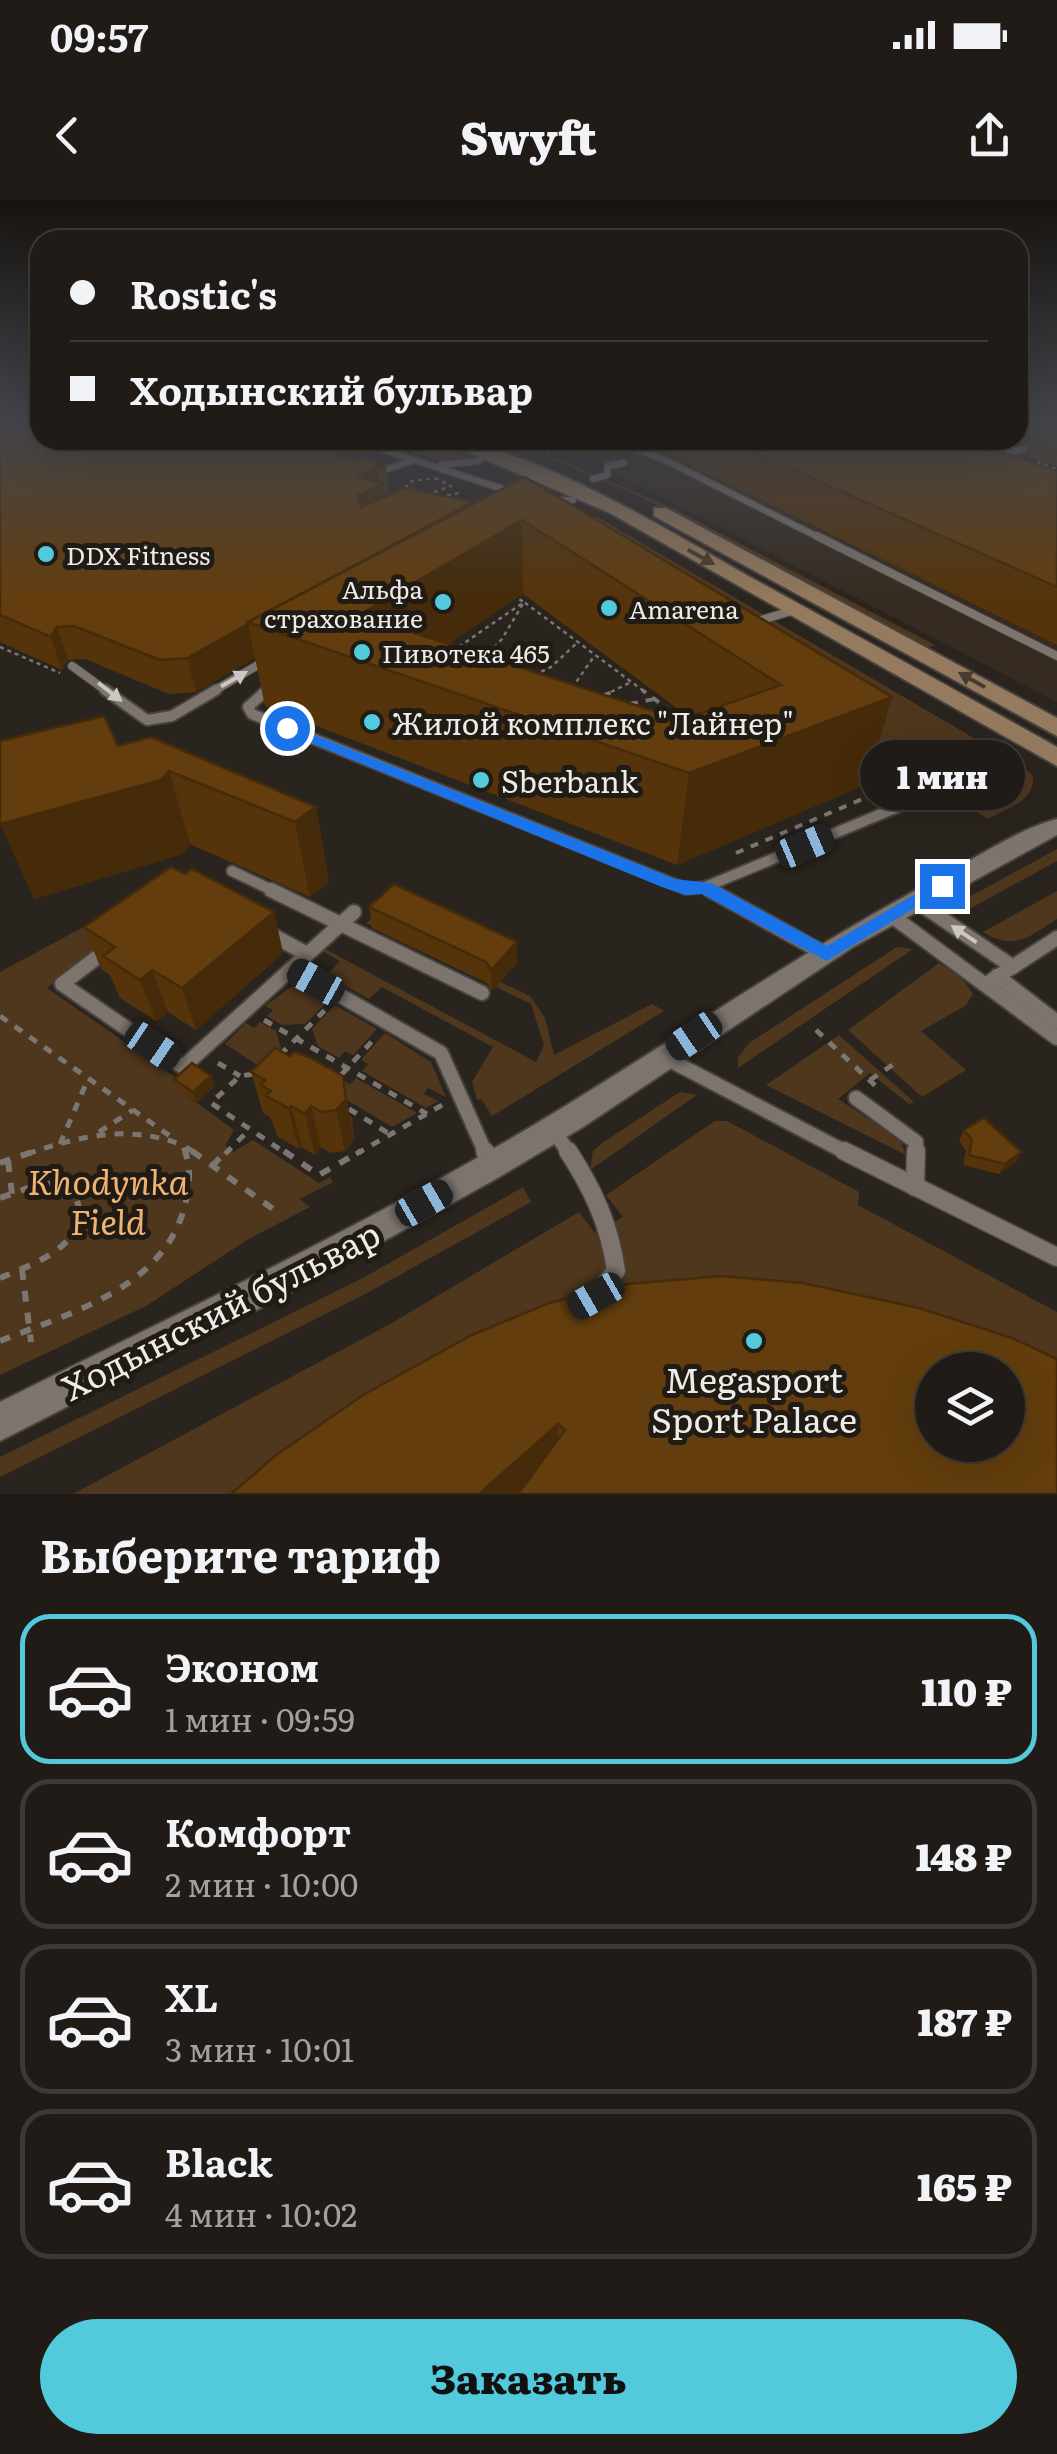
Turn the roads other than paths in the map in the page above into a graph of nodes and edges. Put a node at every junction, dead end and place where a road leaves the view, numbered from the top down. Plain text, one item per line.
1 (472, 480) edge
2 (558, 480) edge
3 (597, 480) edge
4 (706, 480) edge
5 (524, 498) edge
6 (542, 500) edge
7 (616, 510) junction
8 (795, 610) junction
9 (746, 624) edge
10 (702, 637) edge
11 (689, 641) junction
12 (286, 650) edge
13 (1057, 656) edge
14 (72, 666) dead end
15 (1057, 728) edge
16 (1057, 758) edge
17 (1057, 826) edge
18 (232, 871) dead end
19 (705, 888) junction
20 (916, 901) junction
21 (354, 912) dead end
22 (892, 916) junction
23 (341, 924) junction
24 (256, 926) edge
25 (1057, 938) edge
26 (122, 939) edge
27 (308, 954) junction
28 (827, 954) junction
29 (1012, 967) junction
30 (292, 968) junction
31 (992, 980) junction
32 (482, 993) dead end
33 (1057, 1022) edge
34 (1057, 1038) edge
35 (664, 1056) junction
36 (856, 1098) dead end
37 (552, 1130) junction
38 (491, 1164) junction
39 (915, 1187) junction
40 (1057, 1257) edge
41 (580, 1306) edge
42 (0, 1422) edge

1 - 5 lane
2 - 7 street
15 -> 3 street
4 - 13 lane
6 - 7 lane
7 -> 8 street
8 - 9 lane
8 - 16 street
10 - 11 lane
11 - 19 lane
11 - 19 lane
14 -> 12 lane
17 - 20 street, Ходынский бульвар
18 - 23 lane
19 - 28 lane
20 - 22 street, Ходынский бульвар
29 -> 20 lane
21 - 23 lane
22 - 28 street, Ходынский бульвар
22 - 31 lane
23 - 27 lane
23 - 32 lane
24 - 27 lane
25 - 29 lane
26 - 30 lane
27 - 30 lane
28 - 35 street, Ходынский бульвар
29 - 31 lane
30 - 38 lane
31 - 33 lane
31 - 34 lane
35 - 37 street, Ходынский бульвар
35 - 39 lane
36 - 39 lane
37 - 38 street, Ходынский бульвар
37 - 41 lane
38 - 42 street, Ходынский бульвар
39 - 40 lane

